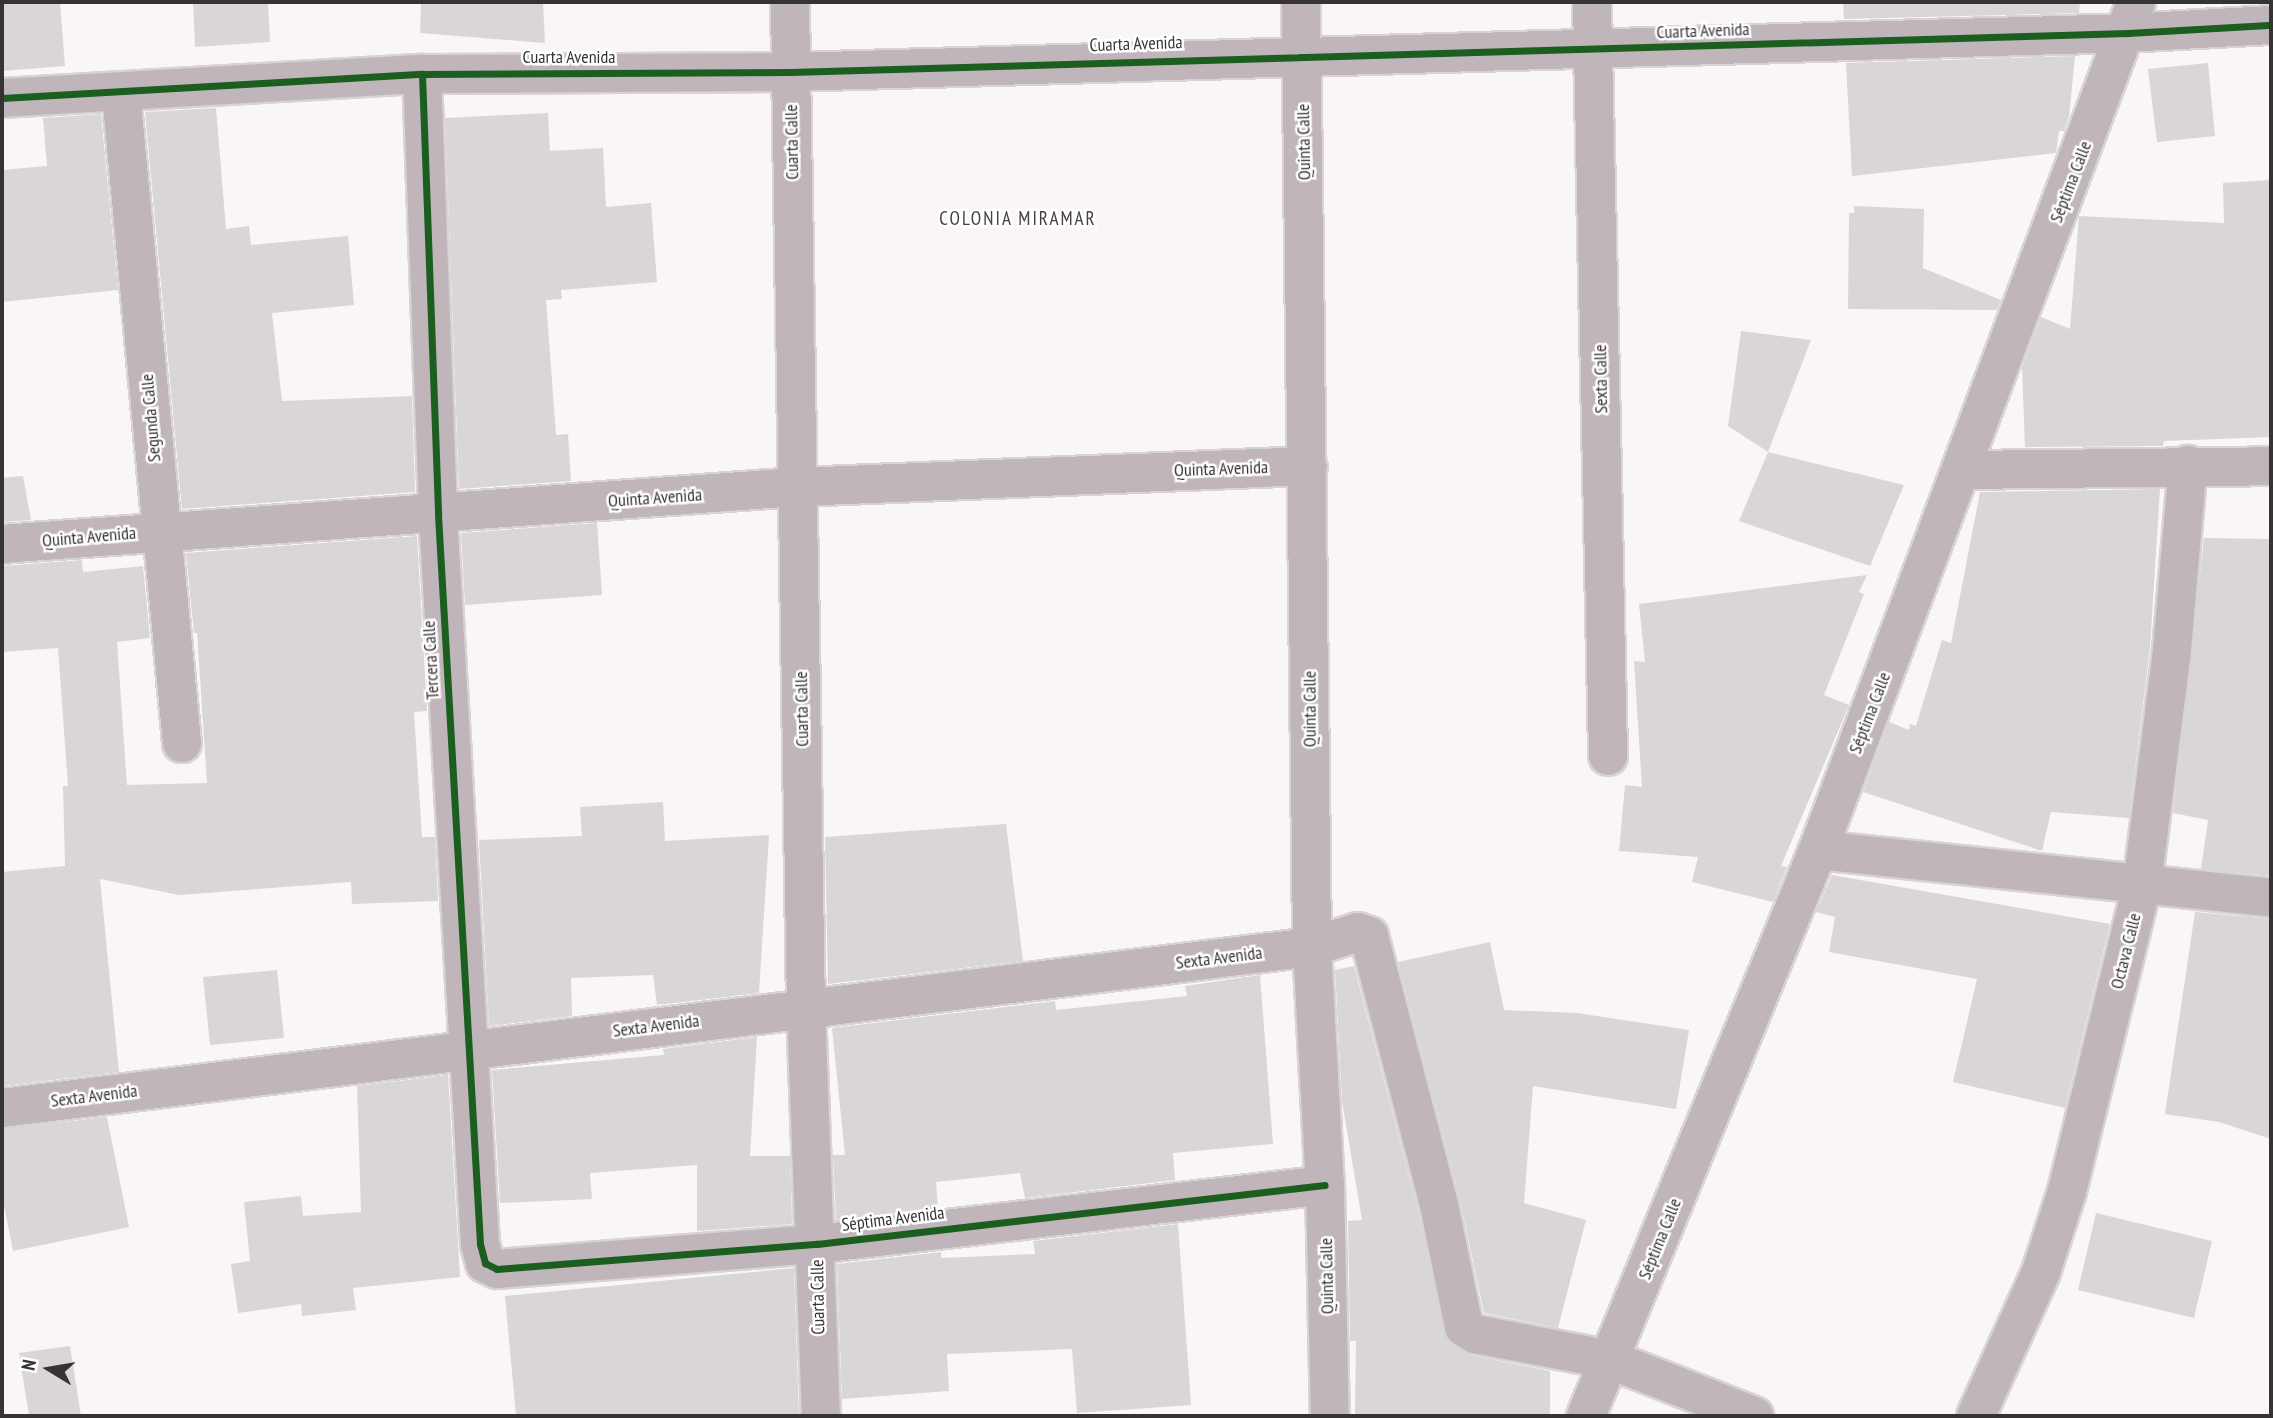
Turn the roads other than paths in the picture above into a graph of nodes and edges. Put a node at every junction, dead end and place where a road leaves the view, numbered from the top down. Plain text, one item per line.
1 (790, 2) edge
2 (1301, 2) edge
3 (1592, 2) edge
4 (2132, 18) edge
5 (2271, 25) edge
6 (1594, 50) junction
7 (1303, 54) junction
8 (791, 72) junction
9 (422, 74) junction
10 (121, 93) junction
11 (2, 97) edge
12 (2188, 465) junction
13 (1308, 466) junction
14 (2271, 466) edge
15 (1963, 470) junction
16 (798, 487) junction
17 (438, 515) junction
18 (161, 531) junction
19 (2, 544) edge
20 (182, 743) dead end
21 (1608, 756) dead end
22 (1818, 850) junction
23 (2142, 885) junction
24 (2271, 898) edge
25 (1311, 947) junction
26 (806, 1008) junction
27 (468, 1049) junction
28 (2, 1108) edge
29 (1325, 1185) junction
30 (480, 1244) joint
31 (817, 1244) junction
32 (1611, 1360) junction
33 (821, 1416) edge
34 (1330, 1416) edge
35 (1586, 1416) edge
36 (1754, 1416) edge
37 (1976, 1416) edge

1 - 8 street, Cuarta Calle
2 - 7 street, Quinta Calle
3 - 6 street, Sexta Calle
4 - 5 street, Cuarta Avenida
4 - 6 street, Cuarta Avenida
4 - 15 street, Séptima Calle
6 - 7 street, Cuarta Avenida
6 - 21 street, Sexta Calle
7 - 8 street, Cuarta Avenida
7 - 13 street, Quinta Calle
8 - 9 street, Cuarta Avenida
8 - 16 street, Cuarta Calle
9 - 10 street, Cuarta Avenida
9 - 17 street, Tercera Calle
10 - 11 street, Cuarta Avenida
10 - 18 street, Segunda Calle
12 - 14 street
12 - 15 street
12 - 23 street, Octava Calle
13 - 16 street, Quinta Avenida
13 - 25 street, Quinta Calle
15 - 22 street, Séptima Calle
16 - 17 street, Quinta Avenida
16 - 26 street, Cuarta Calle
17 - 18 street, Quinta Avenida
17 - 27 street, Tercera Calle
18 - 19 street, Quinta Avenida
18 - 20 street, Segunda Calle
22 - 23 street
22 - 32 street, Séptima Calle
23 - 24 street
23 - 37 street, Octava Calle
25 - 26 street, Sexta Avenida
25 - 29 street, Quinta Calle
25 - 32 street, Sexta Avenida
26 - 27 street, Sexta Avenida
26 - 31 street, Cuarta Calle
27 - 28 street, Sexta Avenida
27 - 30 street, Tercera Calle
29 - 31 street, Séptima Avenida
29 - 34 street, Quinta Calle
30 - 31 street, Séptima Avenida
31 - 33 street, Cuarta Calle
32 - 35 street, Séptima Calle
32 - 36 street

